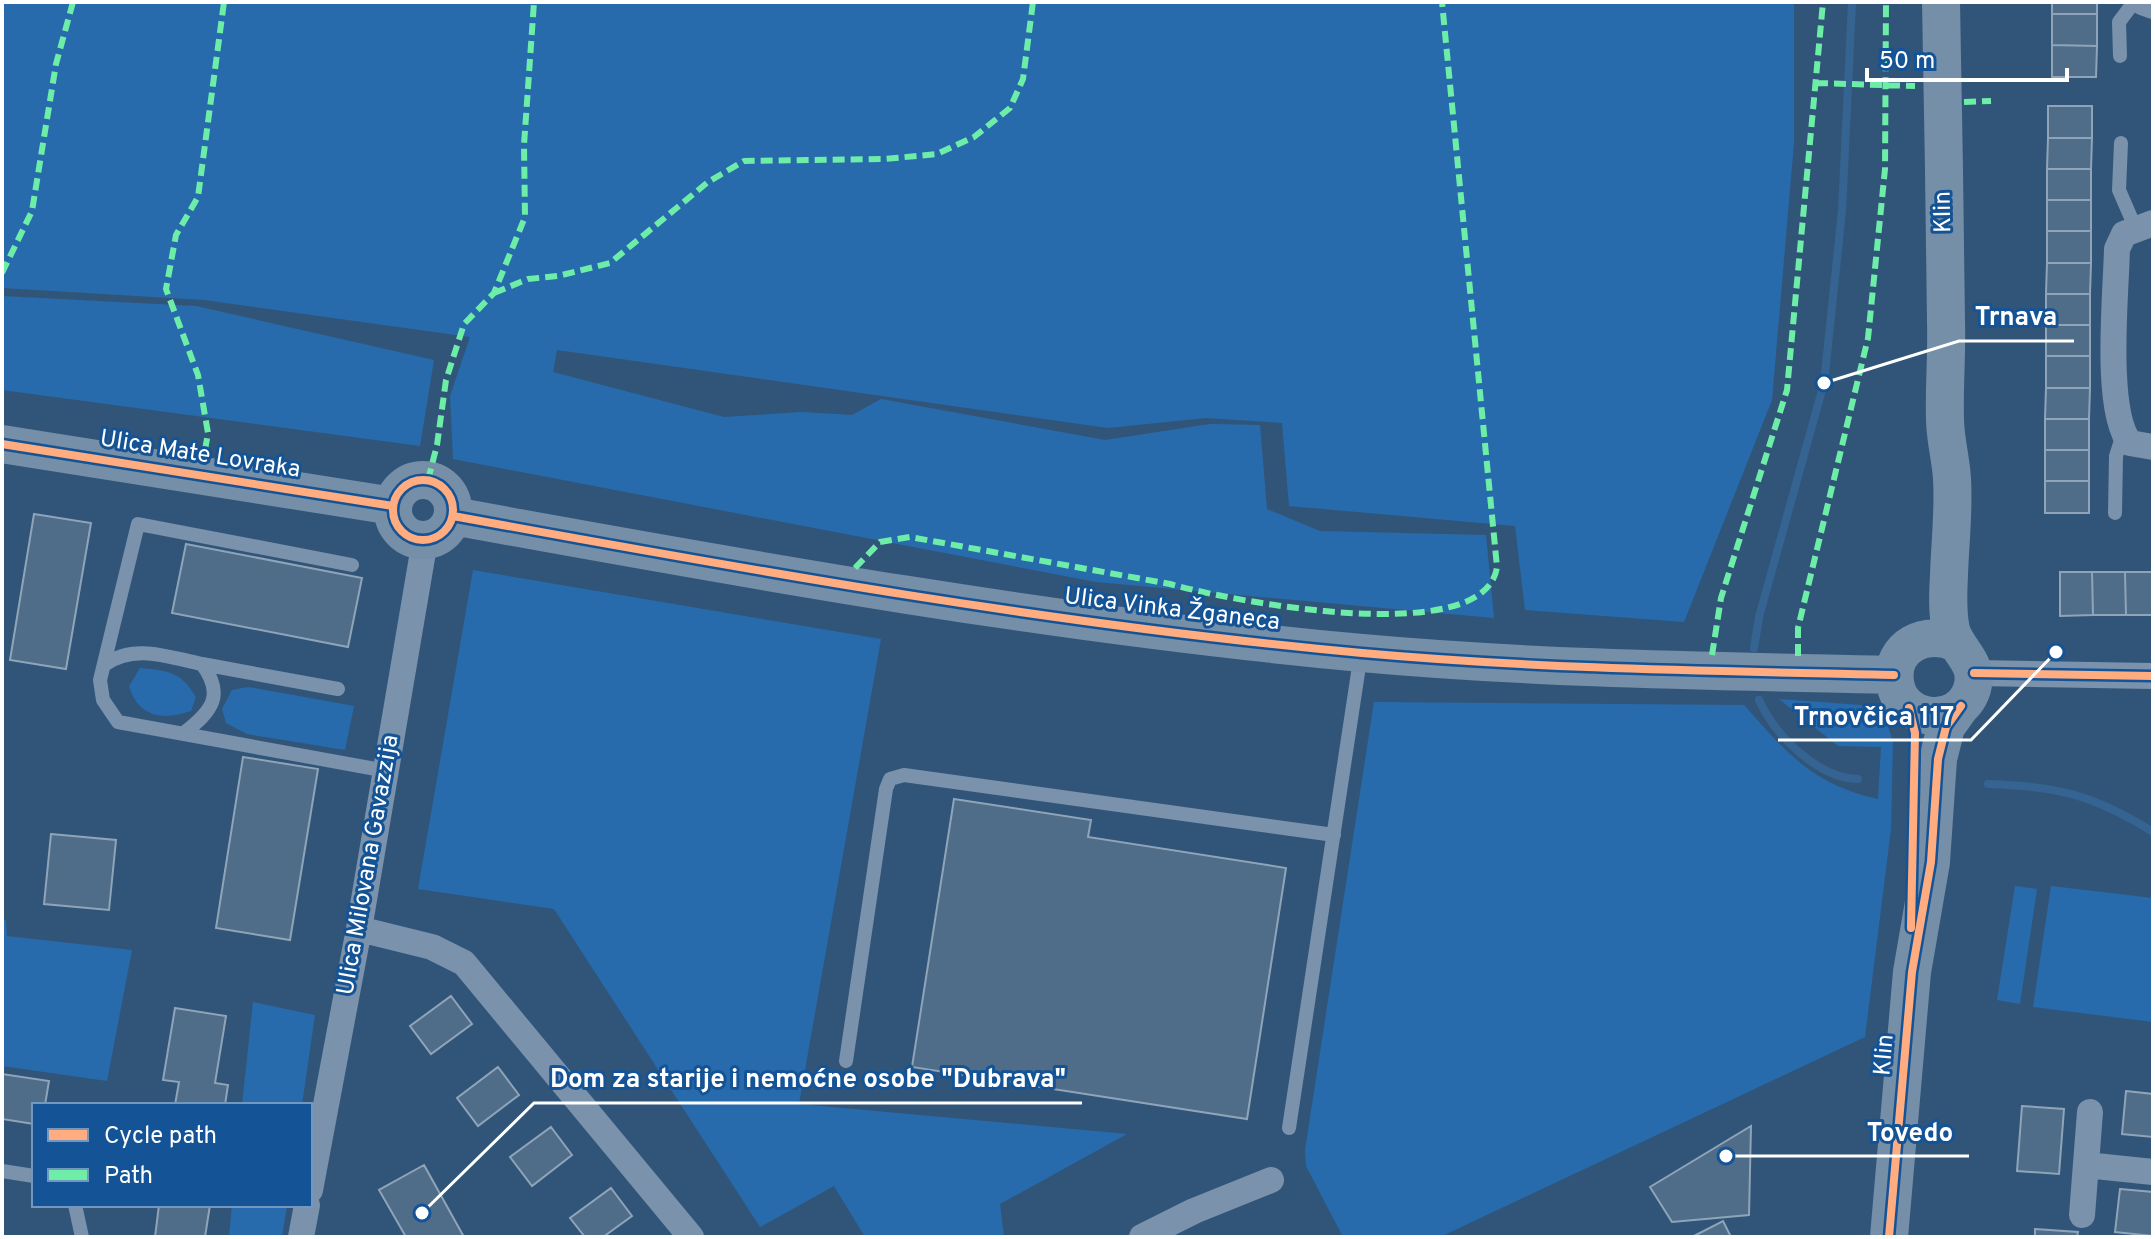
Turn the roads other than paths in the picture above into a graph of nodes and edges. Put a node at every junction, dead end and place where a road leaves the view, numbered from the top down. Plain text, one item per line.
1 (1941, 2) edge
2 (2134, 2) edge
3 (2142, 2) edge
4 (2153, 6) edge
5 (2120, 56) dead end
6 (2121, 143) dead end
7 (2144, 225) edge
8 (1945, 421) junction
9 (2123, 434) junction
10 (2, 444) edge
11 (2153, 447) edge
12 (393, 506) junction
13 (2115, 513) dead end
14 (439, 528) junction
15 (352, 565) dead end
16 (1913, 643) junction
17 (1362, 653) junction
18 (202, 664) junction
19 (104, 665) junction
20 (1964, 674) junction
21 (2153, 676) edge
22 (338, 689) dead end
23 (1901, 692) junction
24 (185, 732) junction
25 (387, 771) junction
26 (1334, 835) junction
27 (359, 929) junction
28 (1912, 972) junction
29 (846, 1061) dead end
30 (2090, 1112) dead end
31 (1289, 1128) dead end
32 (2086, 1165) junction
33 (2, 1171) edge
34 (2153, 1172) edge
35 (32, 1176) edge
36 (312, 1179) edge
37 (1271, 1180) dead end
38 (75, 1207) edge
39 (307, 1207) edge
40 (2082, 1215) dead end
41 (82, 1237) edge
42 (301, 1237) edge
43 (691, 1237) edge
44 (1142, 1237) edge
45 (1889, 1237) edge

1 - 8 street, Klin
2 - 5 lane
3 - 4 street
6 - 7 lane
7 - 9 street
8 - 16 street, Klin
8 - 20 street, Klin
9 - 11 street
9 - 13 lane
10 - 12 street, Ulica Mate Lovraka
12 - 14 street, Ulica Vinka Žganeca
12 - 14 street
14 - 17 street, Ulica Vinka Žganeca
14 - 25 street, Ulica Milovana Gavazzija
15 - 19 lane
16 - 20 street
16 - 23 street
17 - 23 street, Ulica Vinka Žganeca
17 - 26 lane
18 - 19 lane
18 - 22 lane
18 - 24 lane
19 - 24 lane
20 - 21 street
20 - 23 street
20 - 28 street, Klin
23 - 28 street, Klin
24 - 25 lane
25 - 27 street, Ulica Milovana Gavazzija
26 - 29 lane
26 - 31 lane
27 - 36 street, Ulica Milovana Gavazzija
27 - 43 street
28 - 45 street, Klin
30 - 32 street
32 - 34 street
32 - 40 street
33 - 35 lane
37 - 44 street
38 - 41 lane
39 - 42 street

